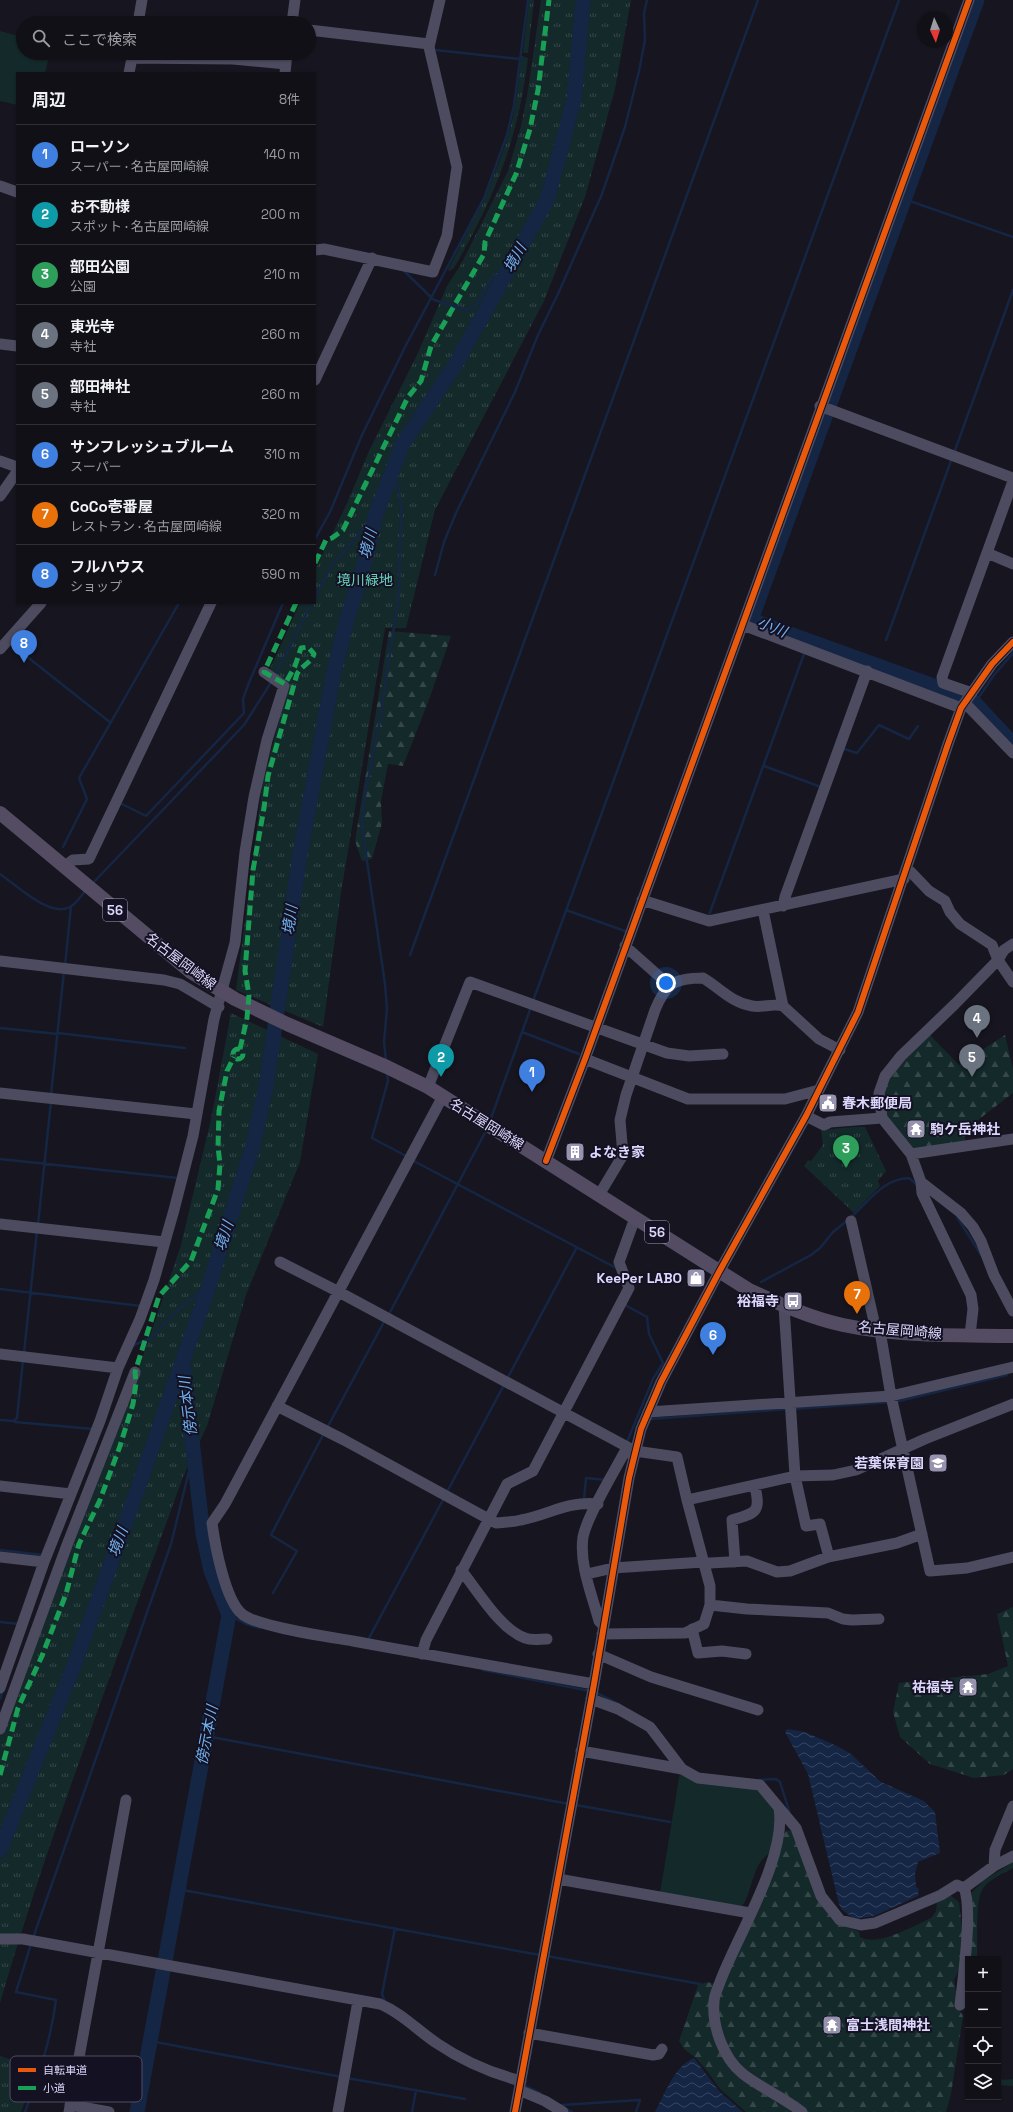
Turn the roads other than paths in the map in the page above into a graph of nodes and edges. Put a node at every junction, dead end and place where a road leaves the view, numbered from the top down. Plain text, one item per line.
1 (142, 0) edge
2 (295, 0) edge
3 (440, 0) edge
4 (969, 0) edge
5 (139, 16) edge
6 (293, 16) edge
7 (316, 31) edge
8 (429, 44) junction
9 (131, 60) edge
10 (246, 60) edge
11 (286, 63) edge
12 (129, 72) edge
13 (0, 186) edge
14 (16, 192) edge
15 (316, 250) edge
16 (372, 258) junction
17 (0, 344) edge
18 (16, 346) edge
19 (316, 378) edge
20 (820, 406) junction
21 (0, 461) edge
22 (16, 468) edge
23 (16, 473) edge
24 (1013, 478) edge
25 (1013, 481) edge
26 (0, 496) edge
27 (987, 553) junction
28 (1013, 564) edge
29 (39, 604) edge
30 (211, 604) edge
31 (743, 624) junction
32 (1013, 642) edge
33 (0, 650) edge
34 (867, 671) junction
35 (265, 674) dead end
36 (967, 700) junction
37 (1013, 753) edge
38 (0, 813) edge
39 (64, 866) junction
40 (907, 868) junction
41 (904, 879) junction
42 (642, 900) junction
43 (783, 906) junction
44 (763, 910) junction
45 (1013, 944) edge
46 (626, 946) junction
47 (998, 960) junction
48 (0, 961) edge
49 (1013, 982) edge
50 (669, 984) junction
51 (222, 992) junction
52 (783, 1006) junction
53 (219, 1007) junction
54 (596, 1028) junction
55 (643, 1046) junction
56 (840, 1050) junction
57 (723, 1054) dead end
58 (585, 1059) junction
59 (632, 1076) junction
60 (428, 1087) junction
61 (819, 1090) junction
62 (0, 1093) edge
63 (443, 1096) junction
64 (196, 1114) junction
65 (806, 1116) junction
66 (882, 1118) junction
67 (1013, 1139) edge
68 (911, 1154) junction
69 (546, 1161) junction
70 (922, 1182) junction
71 (599, 1195) junction
72 (635, 1218) junction
73 (851, 1221) dead end
74 (0, 1224) edge
75 (164, 1242) junction
76 (280, 1262) dead end
77 (719, 1272) junction
78 (338, 1291) junction
79 (784, 1306) junction
80 (1013, 1311) edge
81 (878, 1330) junction
82 (970, 1336) junction
83 (1013, 1336) edge
84 (0, 1354) edge
85 (1013, 1367) edge
86 (118, 1368) junction
87 (134, 1372) dead end
88 (891, 1396) junction
89 (791, 1403) junction
90 (1013, 1404) edge
91 (277, 1406) junction
92 (563, 1412) junction
93 (648, 1412) junction
94 (902, 1449) junction
95 (634, 1452) junction
96 (795, 1476) junction
97 (0, 1486) edge
98 (754, 1486) junction
99 (71, 1494) junction
100 (687, 1500) junction
101 (598, 1504) junction
102 (489, 1519) junction
103 (922, 1534) junction
104 (0, 1557) edge
105 (829, 1557) junction
106 (1013, 1557) edge
107 (44, 1562) junction
108 (704, 1562) junction
109 (735, 1562) junction
110 (613, 1568) junction
111 (461, 1570) junction
112 (587, 1574) junction
113 (710, 1605) junction
114 (879, 1619) dead end
115 (692, 1629) junction
116 (602, 1630) junction
117 (547, 1639) dead end
118 (422, 1654) junction
119 (598, 1654) junction
120 (746, 1654) dead end
121 (594, 1684) junction
122 (0, 1687) edge
123 (591, 1699) junction
124 (758, 1710) dead end
125 (0, 1728) edge
126 (581, 1751) junction
127 (682, 1769) junction
128 (126, 1800) dead end
129 (1013, 1806) edge
130 (779, 1808) junction
131 (1013, 1856) edge
132 (994, 1866) junction
133 (558, 1879) junction
134 (964, 1888) junction
135 (750, 1913) junction
136 (0, 1940) edge
137 (98, 1953) junction
138 (358, 2001) junction
139 (960, 2005) dead end
140 (530, 2033) junction
141 (662, 2049) dead end
142 (79, 2056) edge
143 (520, 2086) junction
144 (69, 2108) edge
145 (108, 2112) edge
146 (338, 2112) edge
147 (515, 2112) edge
148 (563, 2112) edge
149 (802, 2112) edge

1 - 5 street
2 - 6 street
3 - 8 street
4 - 20 street
7 - 8 street
8 - 16 street
9 - 12 street
10 - 11 street
13 - 14 street
15 - 16 street
16 - 19 street
17 - 18 street
20 - 24 street
20 - 31 street
21 - 22 street
23 - 26 street
25 - 27 street
27 - 28 street
27 - 36 street
29 - 33 street
30 - 39 street
31 - 34 street
31 - 42 street
32 - 36 street
34 - 36 street
34 - 43 street
35 - 51 street
36 - 37 street
36 - 40 street
38 - 39 main road, 名古屋岡崎線 / 56
39 - 51 main road, 名古屋岡崎線 / 56
40 - 41 street
40 - 47 street
41 - 43 street
41 - 56 street
42 - 44 street
42 - 46 street
43 - 44 street
44 - 52 street
45 - 47 street
46 - 50 street
46 - 54 street
47 - 49 street
47 - 66 street
48 - 53 street
50 - 52 street
50 - 55 street
51 - 53 street
51 - 60 main road, 名古屋岡崎線 / 56
52 - 56 street
53 - 64 street
54 - 55 street
54 - 58 street
54 - 60 street
55 - 57 street
55 - 59 street
56 - 61 street
58 - 59 street
58 - 69 street
59 - 61 street
59 - 71 street
60 - 63 main road, 名古屋岡崎線 / 56
61 - 65 street
62 - 64 street
63 - 69 main road, 名古屋岡崎線 / 56
63 - 78 street
64 - 75 street
65 - 66 street
65 - 77 street
66 - 68 street
67 - 68 street
68 - 70 street
69 - 71 main road, 名古屋岡崎線 / 56
70 - 80 street
70 - 82 street
71 - 72 main road, 名古屋岡崎線 / 56
72 - 77 main road, 名古屋岡崎線 / 56
72 - 92 street
73 - 81 street
74 - 75 street
75 - 86 street
76 - 78 street
77 - 79 main road, 名古屋岡崎線 / 56
77 - 93 street
78 - 91 street
78 - 92 street
79 - 81 main road, 名古屋岡崎線 / 56
79 - 89 street
81 - 82 main road, 名古屋岡崎線 / 56
81 - 88 street
82 - 83 main road, 名古屋岡崎線 / 56
84 - 86 street
85 - 88 street
86 - 99 street
87 - 125 street
88 - 89 street
88 - 94 street
89 - 93 street
89 - 96 street
90 - 94 street
91 - 102 street
91 - 118 street
92 - 95 street
92 - 102 street
93 - 95 street
94 - 96 street
94 - 103 street
95 - 100 street
95 - 101 street
95 - 110 street
96 - 98 street
96 - 105 street
97 - 99 street
98 - 100 street
98 - 109 street
99 - 107 street
100 - 108 street
101 - 102 street
101 - 112 street
102 - 111 street
103 - 105 street
103 - 106 street
104 - 107 street
105 - 109 street
107 - 122 street
108 - 109 street
108 - 110 street
108 - 113 street
110 - 112 street
110 - 116 street
111 - 117 street
111 - 118 street
112 - 116 street
113 - 114 street
113 - 115 street
115 - 116 street
115 - 120 street
116 - 119 street
118 - 121 street
119 - 121 street
119 - 124 street
121 - 123 street
123 - 126 street
123 - 127 street
126 - 127 street
126 - 133 street
127 - 130 street
128 - 137 street
129 - 132 street
130 - 134 street
130 - 135 street
131 - 132 street
132 - 134 street
133 - 135 street
133 - 140 street
134 - 139 street
135 - 149 street
136 - 137 street
137 - 138 street
137 - 142 street
138 - 143 street
138 - 146 street
140 - 141 street
140 - 143 street
143 - 147 street
143 - 148 street
144 - 145 street

